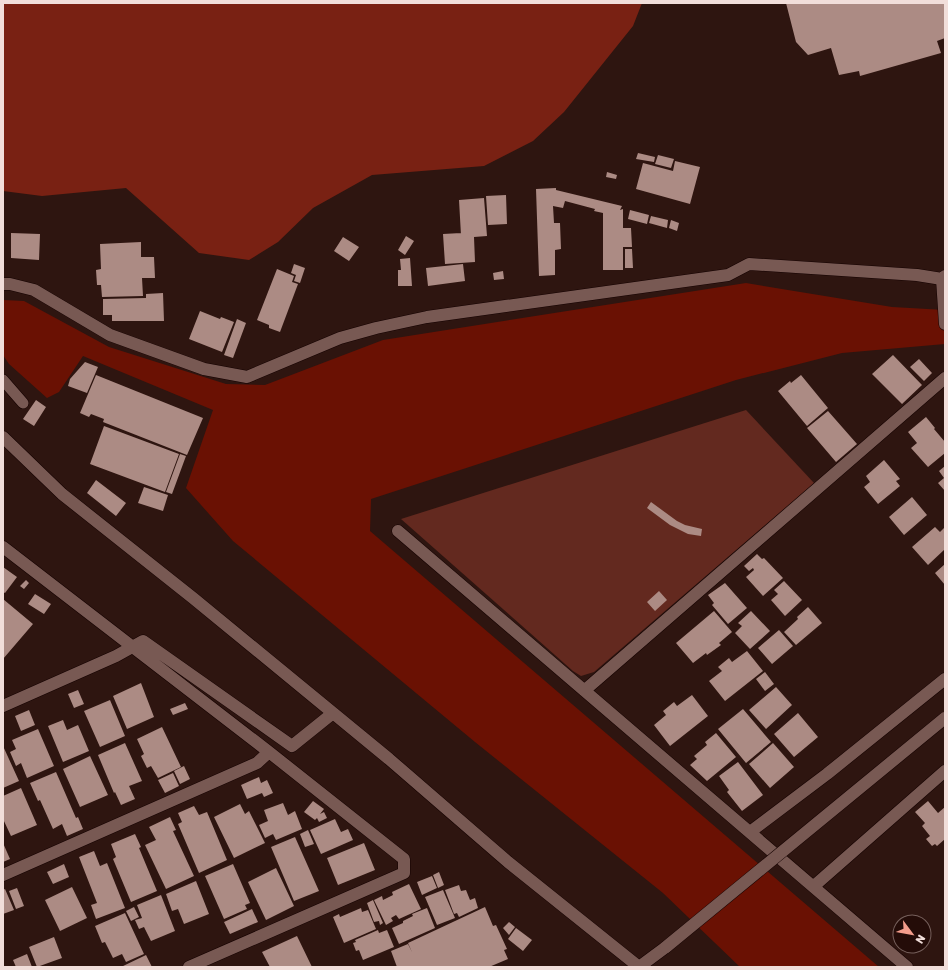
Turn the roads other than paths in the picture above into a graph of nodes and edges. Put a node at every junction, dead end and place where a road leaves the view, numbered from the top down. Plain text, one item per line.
1 (943, 278) edge
2 (3, 284) edge
3 (945, 324) edge
4 (945, 378) edge
5 (3, 380) edge
6 (23, 403) dead end
7 (3, 437) edge
8 (398, 531) dead end
9 (3, 547) edge
10 (131, 647) junction
11 (945, 679) edge
12 (585, 690) junction
13 (3, 706) edge
14 (333, 713) junction
15 (945, 718) edge
16 (269, 752) junction
17 (945, 771) edge
18 (750, 832) junction
19 (3, 875) edge
20 (814, 886) junction
21 (189, 967) edge
22 (639, 967) edge
23 (907, 967) edge

1 - 2 street
1 - 3 street
4 - 12 street
5 - 6 lane
7 - 14 street
8 - 12 street
9 - 10 street
10 - 13 street
10 - 14 street
10 - 16 street
11 - 18 street
12 - 18 street
14 - 22 street
15 - 22 street, bridge
16 - 19 street
16 - 21 street
17 - 20 street
18 - 20 street
20 - 23 street

